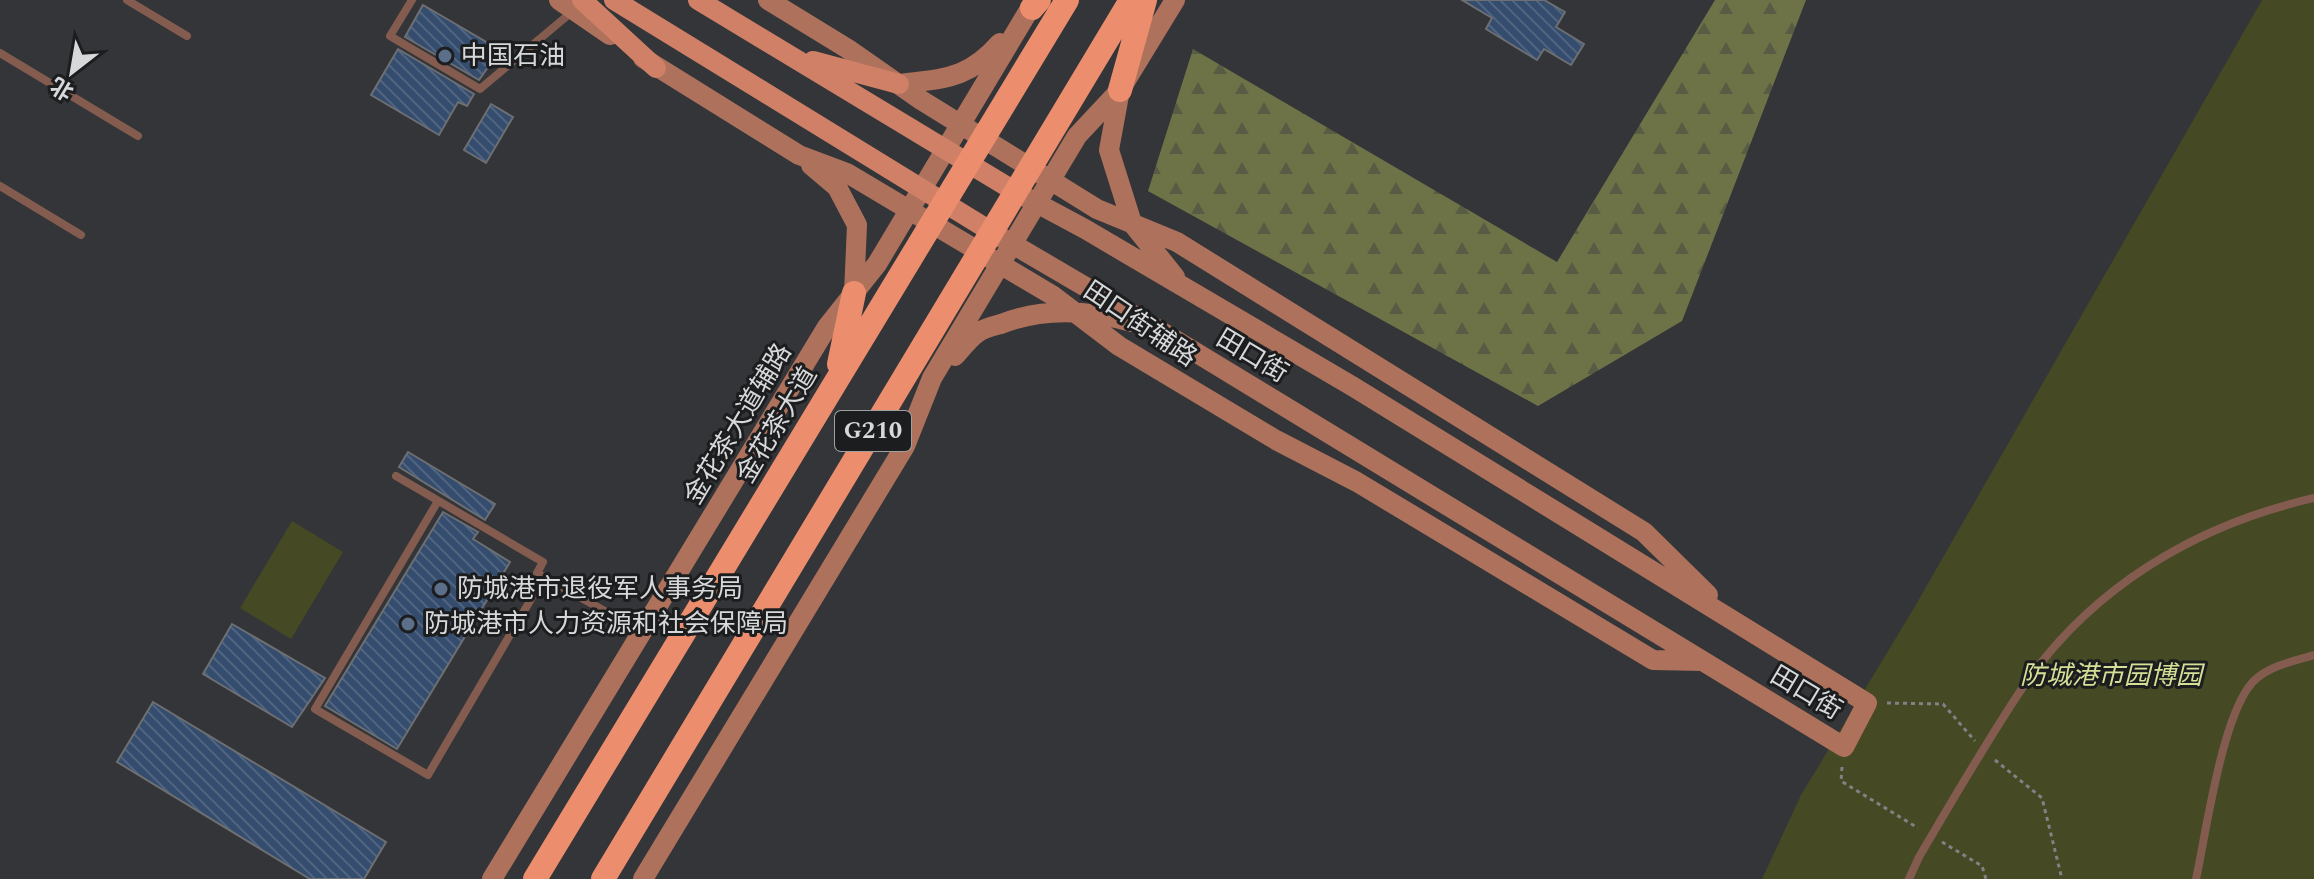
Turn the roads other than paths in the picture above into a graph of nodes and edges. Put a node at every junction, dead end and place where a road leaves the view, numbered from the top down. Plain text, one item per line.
1 (127, 0) edge
2 (412, 0) edge
3 (614, 0) edge
4 (698, 0) edge
5 (768, 0) edge
6 (1067, 0) edge
7 (1131, 0) edge
8 (1145, 0) edge
9 (1175, 0) edge
10 (572, 3) edge
11 (1035, 3) edge
12 (187, 36) dead end
13 (0, 53) edge
14 (786, 53) junction
15 (656, 68) joint
16 (899, 84) junction
17 (1120, 90) junction
18 (961, 125) junction
19 (138, 136) dead end
20 (984, 139) junction
21 (946, 150) junction
22 (799, 155) junction
23 (969, 163) junction
24 (1041, 174) junction
25 (0, 186) edge
26 (923, 189) junction
27 (1026, 198) junction
28 (944, 202) junction
29 (910, 210) junction
30 (1132, 223) junction
31 (932, 224) junction
32 (81, 235) dead end
33 (996, 248) junction
34 (1182, 286) junction
35 (854, 293) junction
36 (1073, 311) junction
37 (1159, 330) junction
38 (1366, 360) junction
39 (932, 378) junction
40 (835, 382) junction
41 (1352, 386) junction
42 (396, 476) dead end
43 (2314, 498) edge
44 (438, 501) junction
45 (1532, 557) junction
46 (544, 577) junction
47 (1518, 579) junction
48 (1734, 621) junction
49 (642, 632) junction
50 (2314, 655) edge
51 (1703, 661) junction
52 (492, 879) edge
53 (535, 879) edge
54 (603, 879) edge
55 (643, 879) edge
56 (1909, 879) edge
57 (2196, 879) edge

1 - 12 lane
2 - 10 lane
3 - 26 main road, 田口街
4 - 14 main road, 田口街
5 - 16 street
6 - 20 highway, 金花茶大道 / G210
7 - 24 highway, G210
8 - 17 highway
9 - 17 street
10 - 15 main road
11 - 16 street
11 - 18 street, 金花茶大道辅路
13 - 19 lane
14 - 16 main road
14 - 21 main road, 田口街
15 - 22 street, 田口街辅路
16 - 18 street
17 - 24 street
17 - 30 street
18 - 20 street
18 - 21 street, 金花茶大道辅路
20 - 23 highway, 金花茶大道 / G210
20 - 24 street
21 - 23 main road, 田口街
21 - 26 street, 金花茶大道辅路
22 - 29 street, 田口街辅路
22 - 35 street
23 - 27 main road, 田口街
23 - 28 highway, 金花茶大道 / G210
24 - 27 highway, G210
24 - 30 street
25 - 32 lane
26 - 28 main road, 田口街
26 - 29 street, 金花茶大道辅路
27 - 33 highway, G210
27 - 34 street, 田口街
28 - 31 highway, 金花茶大道 / G210
28 - 33 main road, 田口街
29 - 31 street, 田口街辅路
29 - 35 street, 金花茶大道辅路
30 - 34 street
30 - 38 street
31 - 33 street, 田口街辅路
31 - 40 highway, 金花茶大道 / G210
33 - 36 street, 田口街辅路
33 - 37 street, 田口街
33 - 39 street
33 - 54 highway, G210
34 - 41 street, 田口街
35 - 40 highway
35 - 49 street, 金花茶大道辅路
36 - 37 street
36 - 39 street
36 - 47 street, 田口街辅路
37 - 45 street, 田口街
38 - 41 street
38 - 48 street
39 - 55 street
40 - 53 highway, 金花茶大道 / G210
41 - 48 street, 田口街
42 - 44 lane
43 - 56 lane
44 - 46 lane
44 - 46 lane
45 - 47 street
45 - 51 street, 田口街
46 - 49 lane
47 - 51 street, 田口街辅路
48 - 51 street, 田口街
49 - 52 street, 金花茶大道辅路
50 - 57 lane

